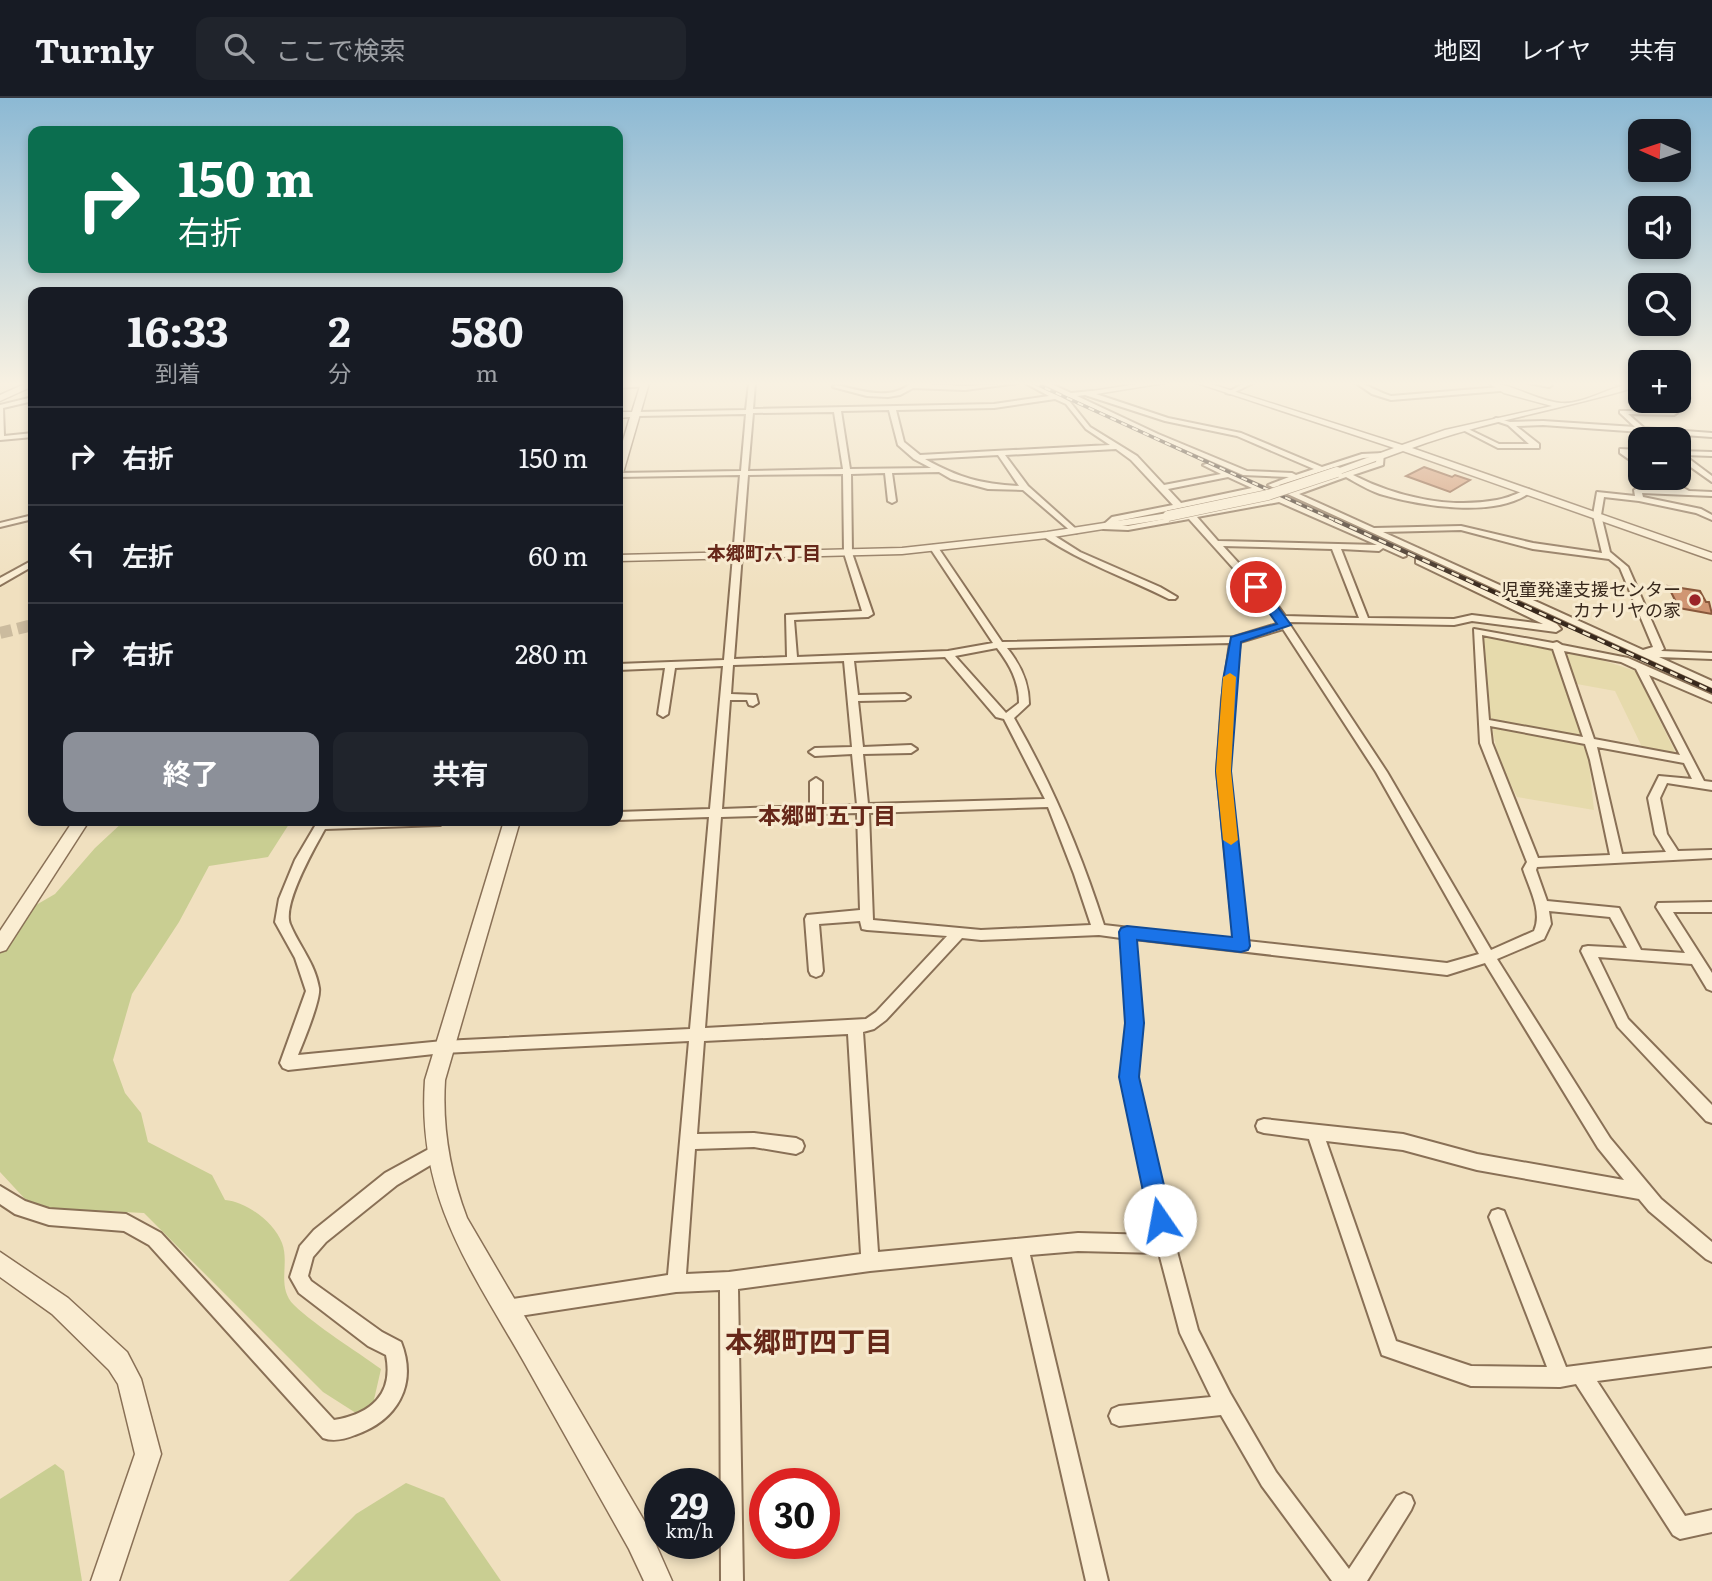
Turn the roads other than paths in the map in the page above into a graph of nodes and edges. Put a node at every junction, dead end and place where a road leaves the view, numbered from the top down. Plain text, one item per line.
1 (748, 452) edge
2 (844, 452) edge
3 (912, 452) edge
4 (1016, 452) edge
5 (1127, 452) edge
6 (1179, 452) edge
7 (1197, 452) edge
8 (1282, 452) edge
9 (1389, 452) edge
10 (1413, 452) edge
11 (1000, 453) junction
12 (1691, 453) edge
13 (1712, 454) edge
14 (1381, 455) junction
15 (917, 457) junction
16 (1691, 463) edge
17 (1321, 469) junction
18 (888, 470) junction
19 (940, 470) junction
20 (847, 471) junction
21 (746, 473) junction
22 (1341, 473) junction
23 (623, 474) edge
24 (1227, 475) junction
25 (1303, 475) junction
26 (1712, 480) edge
27 (1025, 488) junction
28 (1162, 488) junction
29 (1260, 489) junction
30 (1682, 490) edge
31 (1528, 491) junction
32 (1687, 493) junction
33 (1292, 494) junction
34 (1712, 494) edge
35 (1280, 499) junction
36 (1639, 499) junction
37 (892, 501) dead end
38 (1180, 507) junction
39 (1597, 515) junction
40 (1192, 517) junction
41 (1712, 517) edge
42 (28, 518) edge
43 (0, 525) edge
44 (1106, 527) junction
45 (1073, 531) junction
46 (1372, 531) junction
47 (1048, 535) junction
48 (1215, 543) junction
49 (1335, 546) junction
50 (934, 548) junction
51 (1390, 548) junction
52 (848, 553) junction
53 (737, 555) junction
54 (1611, 557) junction
55 (1712, 557) edge
56 (623, 558) edge
57 (28, 566) edge
58 (0, 582) edge
59 (1172, 597) dead end
60 (1365, 621) junction
61 (1283, 622) junction
62 (1235, 640) junction
63 (999, 645) junction
64 (1557, 645) junction
65 (1644, 653) junction
66 (948, 654) junction
67 (1712, 656) edge
68 (849, 659) junction
69 (792, 661) junction
70 (729, 664) junction
71 (670, 666) junction
72 (623, 667) edge
73 (1640, 667) junction
74 (1712, 685) edge
75 (727, 697) junction
76 (905, 697) dead end
77 (853, 698) junction
78 (1712, 699) edge
79 (753, 703) dead end
80 (663, 714) dead end
81 (1008, 717) junction
82 (1484, 722) junction
83 (1590, 741) junction
84 (911, 749) dead end
85 (858, 751) junction
86 (815, 752) dead end
87 (1687, 760) junction
88 (817, 782) dead end
89 (1706, 785) edge
90 (1052, 803) junction
91 (863, 810) junction
92 (816, 811) junction
93 (714, 814) junction
94 (623, 816) edge
95 (78, 826) edge
96 (321, 826) edge
97 (510, 826) edge
98 (1712, 854) edge
99 (1675, 856) junction
100 (1617, 859) junction
101 (1534, 863) junction
102 (1542, 905) junction
103 (1712, 907) edge
104 (867, 915) junction
105 (1098, 930) junction
106 (959, 932) junction
107 (1127, 932) junction
108 (0, 945) edge
109 (1241, 946) junction
110 (1637, 954) junction
111 (1488, 957) junction
112 (1694, 959) junction
113 (816, 971) dead end
114 (1712, 985) edge
115 (855, 1027) junction
116 (695, 1034) junction
117 (443, 1047) junction
118 (1712, 1116) edge
119 (1264, 1126) dead end
120 (1315, 1132) junction
121 (687, 1142) junction
122 (796, 1146) dead end
123 (438, 1152) junction
124 (1642, 1191) junction
125 (0, 1194) edge
126 (1498, 1217) dead end
127 (1166, 1244) junction
128 (1019, 1248) junction
129 (1712, 1253) edge
130 (870, 1262) junction
131 (0, 1263) edge
132 (729, 1281) junction
133 (676, 1283) junction
134 (507, 1309) junction
135 (1712, 1357) edge
136 (1580, 1374) junction
137 (1560, 1377) junction
138 (1226, 1405) junction
139 (1119, 1416) dead end
140 (1404, 1503) dead end
141 (1712, 1521) edge
142 (105, 1581) edge
143 (658, 1581) edge
144 (732, 1581) edge
145 (1097, 1581) edge
146 (1345, 1581) edge
147 (1354, 1581) edge

1 - 21 street
2 - 20 street
3 - 15 street
4 - 11 street
5 - 28 street
6 - 24 street
7 - 25 street
8 - 17 street
9 - 14 street
10 - 31 street
11 - 15 street
11 - 27 street
12 - 13 street
14 - 17 street
14 - 22 street
15 - 19 street
16 - 26 street
17 - 25 street
18 - 19 street
18 - 20 street
18 - 37 street
19 - 27 street
20 - 21 street
20 - 52 street
21 - 23 street
21 - 53 street
22 - 31 street
22 - 33 street
22 - 44 street, bridge
24 - 28 street
24 - 29 street
25 - 33 street
27 - 45 street
28 - 38 street
29 - 35 street
29 - 38 street
30 - 32 street
31 - 39 street
32 - 34 street
32 - 36 street
33 - 46 street
35 - 40 street
35 - 51 street
36 - 39 street
36 - 41 street
38 - 44 street
39 - 54 street
39 - 55 street
40 - 44 street
40 - 48 street
42 - 43 street
44 - 45 street
45 - 47 street
46 - 54 street
46 - 65 street
47 - 50 street
47 - 59 street
48 - 49 street
48 - 61 street
49 - 51 street
49 - 60 street
50 - 52 street
50 - 63 street
51 - 60 street
52 - 53 street
52 - 69 street
53 - 56 street
53 - 70 street
54 - 65 street
57 - 58 street
60 - 61 street
61 - 62 street
61 - 111 street
62 - 63 street
62 - 109 street
63 - 66 street
63 - 81 street
64 - 73 street
64 - 82 street
64 - 83 street
65 - 67 street
65 - 74 street
66 - 68 street
66 - 81 street
68 - 69 street
68 - 77 street
69 - 70 street
70 - 71 street
70 - 75 street
71 - 72 street
71 - 80 street
73 - 78 street
73 - 87 street
75 - 79 street
75 - 93 street
76 - 77 street
77 - 85 street
81 - 90 street
82 - 83 street
82 - 101 street
83 - 87 street
83 - 100 street
84 - 85 street
85 - 86 street
85 - 91 street
87 - 89 street
88 - 92 street
89 - 99 street
90 - 91 street
90 - 105 street
91 - 92 street
91 - 104 street
92 - 93 street
93 - 94 street
93 - 116 street
95 - 108 street
96 - 117 street
97 - 117 street
98 - 99 street
99 - 100 street
100 - 101 street
101 - 102 street
102 - 110 street
102 - 111 street
103 - 112 street
104 - 106 street
104 - 113 street
105 - 106 street
105 - 107 street
106 - 115 street
107 - 109 street
107 - 127 street
109 - 111 street
110 - 112 street
110 - 118 street
111 - 124 street
112 - 114 street
115 - 116 street
115 - 130 street
116 - 117 street
116 - 121 street
117 - 123 street
119 - 120 street
120 - 124 street
120 - 137 street
121 - 122 street
121 - 133 street
123 - 125 street
123 - 134 street
124 - 129 street
126 - 137 street
127 - 128 street
127 - 138 street
128 - 130 street
128 - 145 street
130 - 132 street
131 - 142 street
132 - 133 street
132 - 144 street
133 - 134 street
134 - 143 street
135 - 136 street
136 - 137 street
136 - 141 street
138 - 139 street
138 - 146 street
140 - 147 street

